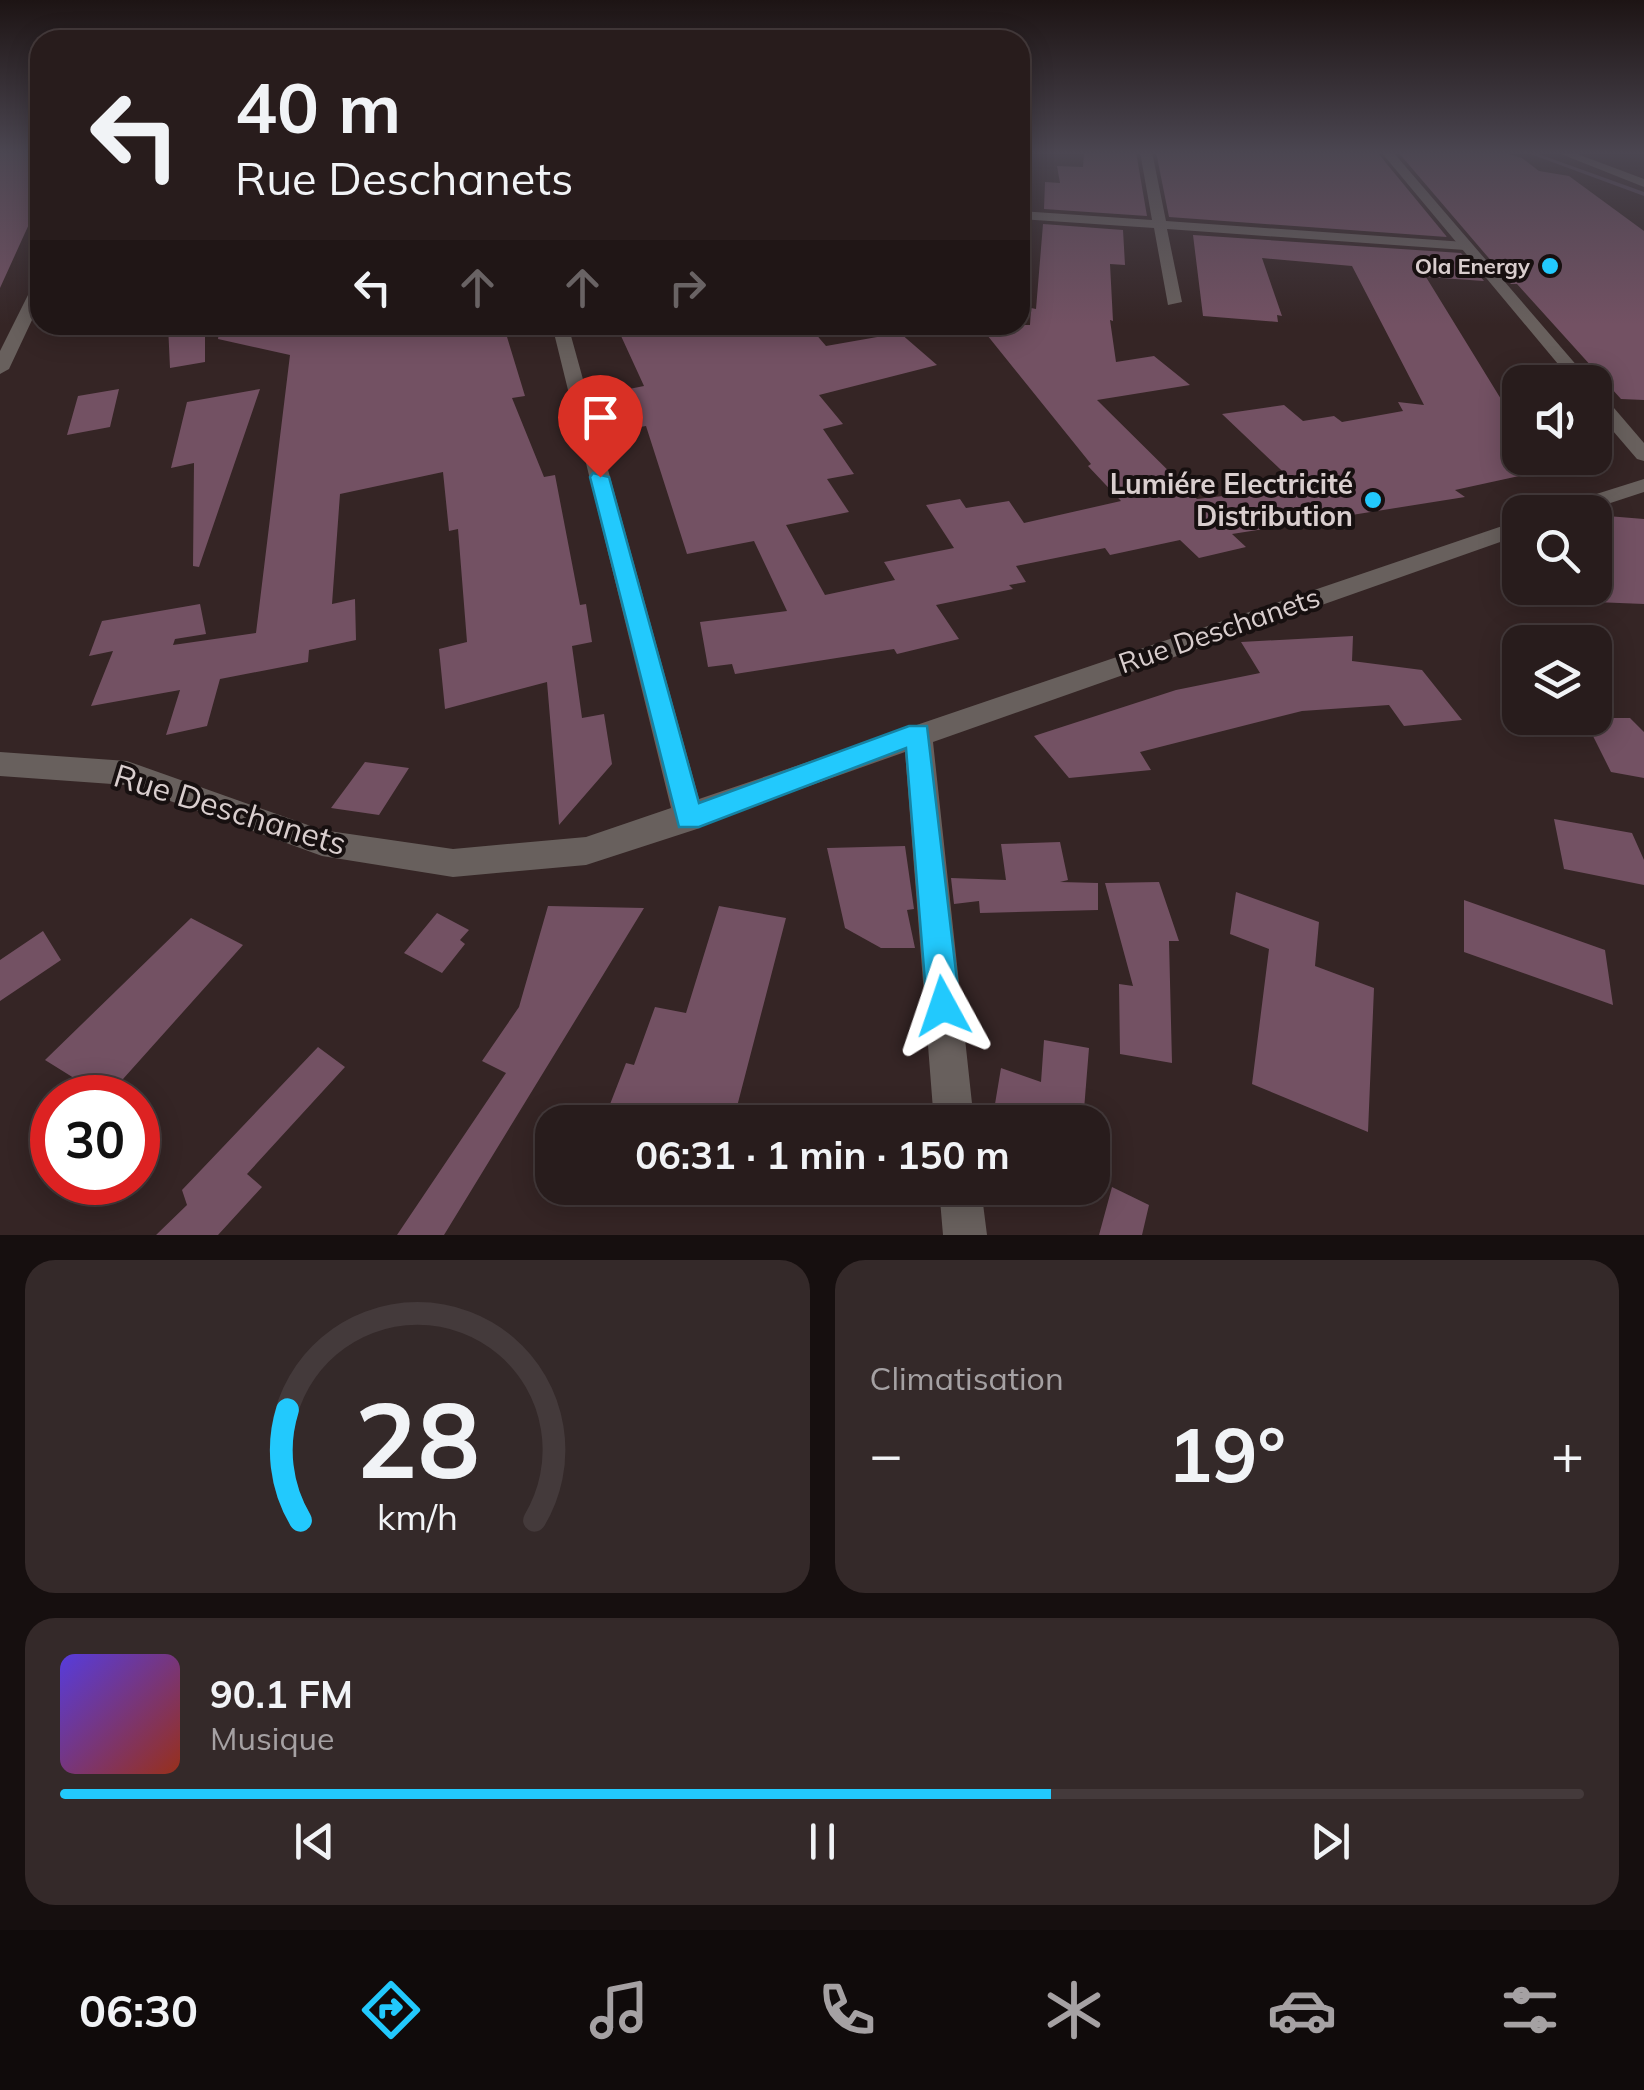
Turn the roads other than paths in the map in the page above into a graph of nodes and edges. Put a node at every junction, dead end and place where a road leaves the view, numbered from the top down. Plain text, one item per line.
1 (1156, 210) edge
2 (1435, 210) edge
3 (1030, 216) edge
4 (1159, 224) junction
5 (1465, 246) junction
6 (1174, 302) dead end
7 (30, 308) edge
8 (563, 335) edge
9 (1567, 365) edge
10 (0, 369) edge
11 (1612, 418) edge
12 (1644, 455) edge
13 (1644, 485) edge
14 (1612, 496) edge
15 (1502, 533) edge
16 (918, 733) junction
17 (0, 764) edge
18 (689, 818) junction
19 (952, 1105) edge
20 (962, 1205) edge
21 (965, 1235) edge

1 - 4 street
2 - 5 street
3 - 4 street
4 - 5 street
4 - 6 street
5 - 9 street
7 - 10 street
8 - 18 street
11 - 12 street
13 - 14 street
15 - 16 street, Rue Deschanets
16 - 18 street, Rue Deschanets
16 - 19 street
17 - 18 street, Rue Deschanets
20 - 21 street

